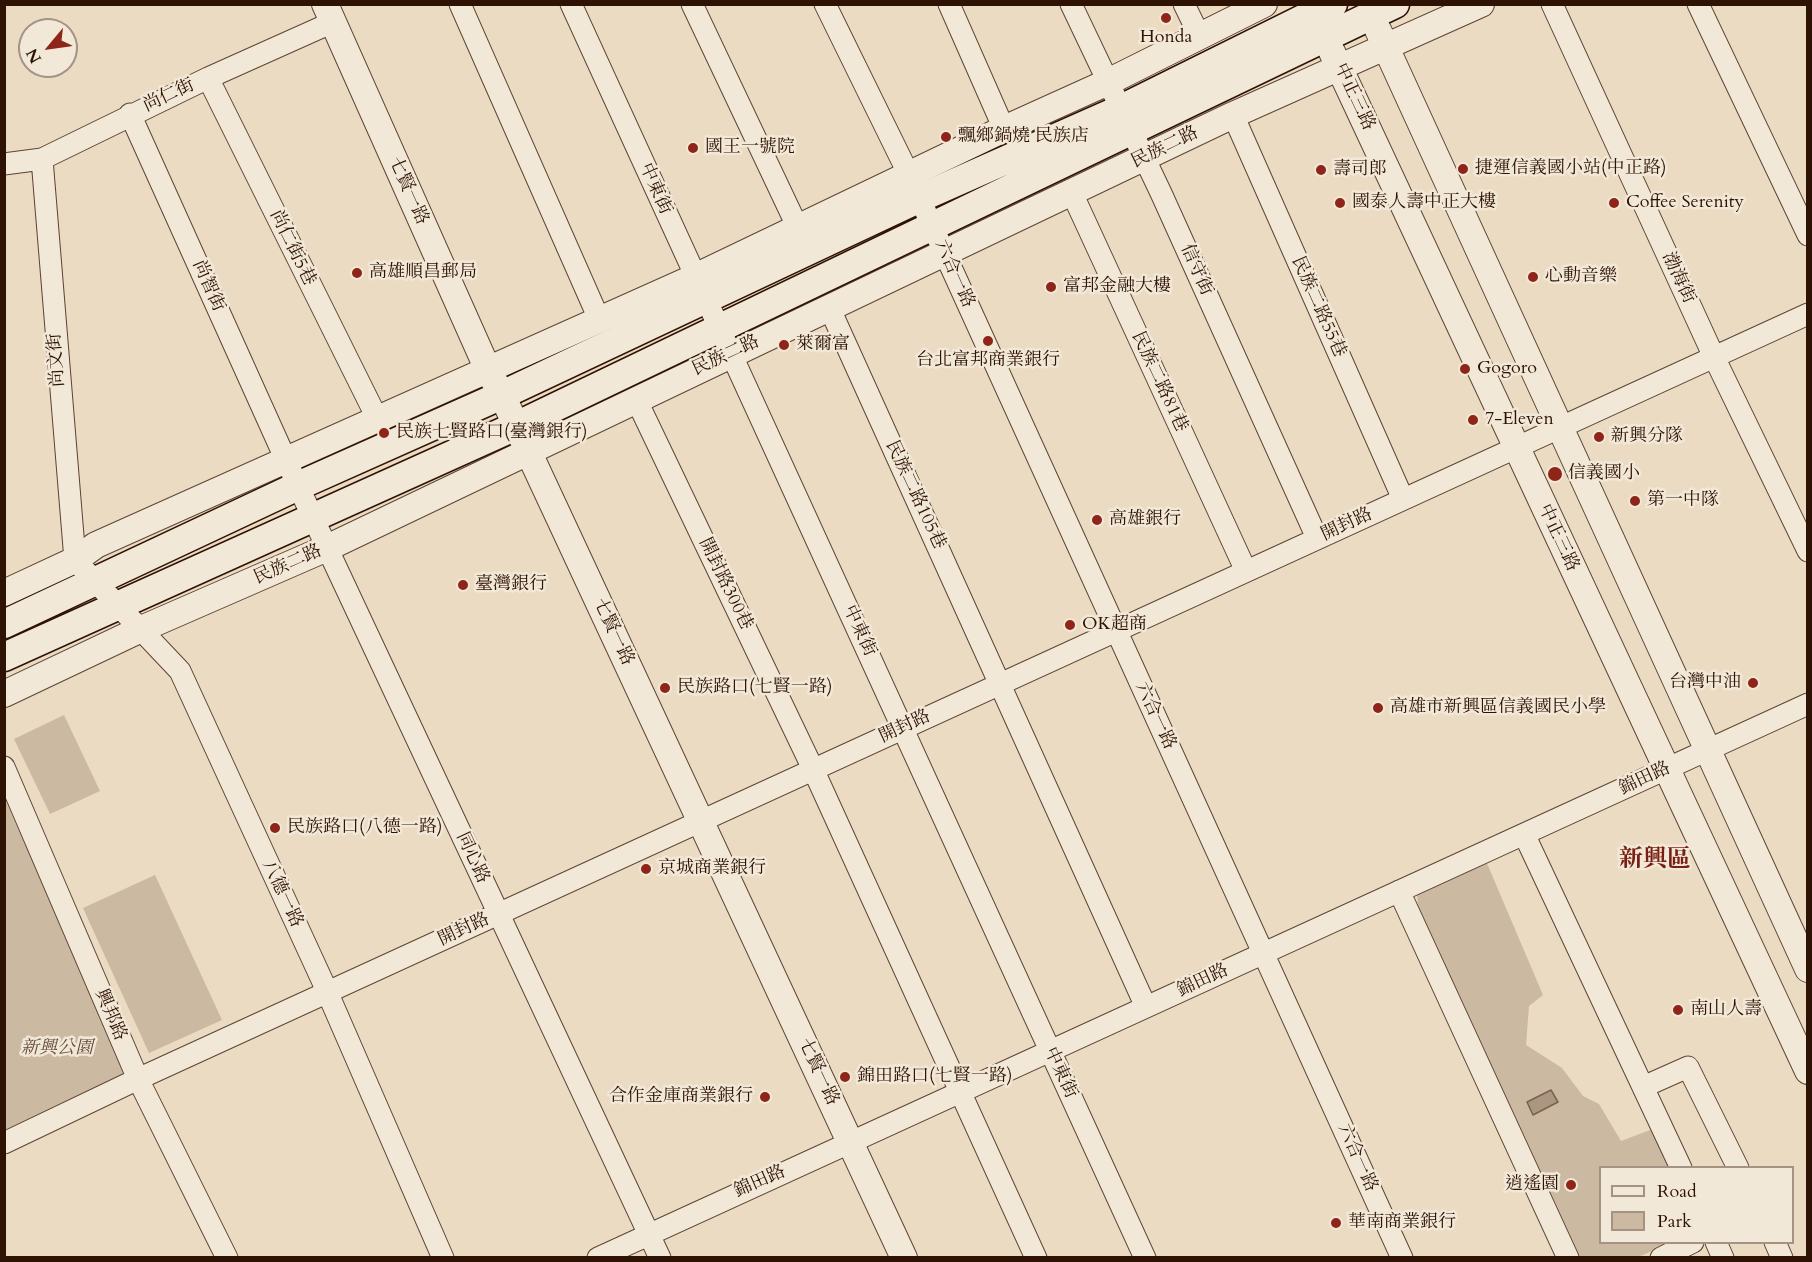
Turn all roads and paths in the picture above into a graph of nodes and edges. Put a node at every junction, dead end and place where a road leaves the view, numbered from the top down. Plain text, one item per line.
1 (460, 4) edge
2 (572, 4) edge
3 (692, 4) edge
4 (825, 4) edge
5 (949, 4) edge
6 (1071, 4) edge
7 (1184, 4) edge
8 (1264, 4) edge
9 (1481, 4) edge
10 (1552, 4) edge
11 (1698, 4) edge
12 (1378, 8) edge
13 (329, 13) edge
14 (1321, 14) edge
15 (1199, 35) junction
16 (1385, 45) junction
17 (1340, 67) junction
18 (207, 78) junction
19 (1108, 82) junction
20 (130, 114) junction
21 (1233, 115) junction
22 (1126, 120) junction
23 (1004, 129) junction
24 (1145, 158) junction
25 (42, 159) junction
26 (4, 164) edge
27 (914, 187) junction
28 (1072, 193) junction
29 (932, 226) junction
30 (798, 228) junction
31 (1808, 236) edge
32 (945, 253) junction
33 (700, 288) junction
34 (829, 307) junction
35 (1808, 314) edge
36 (599, 320) junction
37 (719, 328) junction
38 (732, 353) junction
39 (1714, 357) junction
40 (488, 370) junction
41 (502, 395) junction
42 (636, 399) junction
43 (377, 418) junction
44 (516, 426) junction
45 (1560, 427) junction
46 (1516, 447) junction
47 (528, 451) junction
48 (285, 458) junction
49 (298, 486) junction
50 (1402, 499) junction
51 (313, 519) junction
52 (1317, 538) junction
53 (327, 548) junction
54 (1808, 551) edge
55 (75, 560) junction
56 (1246, 571) junction
57 (95, 582) junction
58 (4, 593) edge
59 (118, 607) junction
60 (4, 624) edge
61 (140, 630) junction
62 (1116, 630) junction
63 (4, 657) edge
64 (1001, 683) junction
65 (4, 694) edge
66 (1808, 704) edge
67 (904, 728) junction
68 (1707, 750) junction
69 (4, 767) edge
70 (1665, 769) junction
71 (813, 770) junction
72 (700, 821) junction
73 (1524, 834) junction
74 (1399, 891) junction
75 (499, 914) junction
76 (1263, 953) junction
77 (1808, 969) edge
78 (326, 993) junction
79 (1146, 1007) junction
80 (1050, 1051) junction
81 (1808, 1071) edge
82 (138, 1079) junction
83 (1643, 1088) junction
84 (961, 1092) junction
85 (4, 1143) edge
86 (851, 1143) junction
87 (1681, 1166) edge
88 (1738, 1166) edge
89 (649, 1233) junction
90 (1689, 1244) edge
91 (227, 1257) edge
92 (443, 1257) edge
93 (598, 1257) edge
94 (660, 1257) edge
95 (904, 1257) edge
96 (1036, 1257) edge
97 (1145, 1257) edge
98 (1402, 1257) edge
99 (1568, 1257) edge
100 (1661, 1257) edge

1 - 36 street
2 - 33 street, 中東街
3 - 30 street
4 - 27 street, 六合一路
5 - 23 street
6 - 19 street, 信守街
7 - 15 street
8 - 15 street, 民族二路
9 - 16 street, 民族二路
10 - 39 street, 渤海街
11 - 31 street
12 - 14 main road, 民族二路
12 - 16 street
13 - 18 street, 尚仁街
13 - 40 street, 七賢一路
14 - 17 street, 中正三路
14 - 22 main road, 民族二路
15 - 19 street, 民族二路
16 - 17 street, 民族二路
16 - 45 street
17 - 21 street, 民族二路
17 - 46 street, 中正三路
18 - 20 street, 尚仁街
18 - 43 street, 尚仁街5巷
19 - 22 street, 信守街
19 - 23 street, 民族二路
20 - 25 street, 尚仁街
20 - 48 street, 尚智街
21 - 24 street, 民族二路
21 - 50 street, 民族二路55巷
22 - 24 street, 信守街
22 - 27 main road, 民族二路
22 - 29 main road, 民族二路
23 - 27 street, 民族二路
24 - 28 street, 民族二路
24 - 52 street, 信守街
25 - 26 street, 尚仁街
25 - 55 street, 尚文街
27 - 29 street, 六合一路
27 - 30 street, 民族二路
27 - 33 main road, 民族二路
28 - 32 street, 民族二路
28 - 56 street, 民族二路81巷
29 - 32 street, 六合一路
29 - 37 main road, 民族二路
30 - 33 street, 民族二路
32 - 34 street, 民族二路
32 - 62 street, 六合一路
33 - 36 street, 民族二路
33 - 37 street, 中東街
33 - 41 main road, 民族二路
34 - 38 street, 民族二路
34 - 64 street, 民族二路105巷
35 - 39 street, 開封路
36 - 40 street, 民族二路
37 - 38 street, 中東街
37 - 44 main road, 民族二路
38 - 42 street, 民族二路
38 - 67 street, 中東街
39 - 45 street, 開封路
39 - 54 street, 渤海街
40 - 41 street, 七賢一路
40 - 43 street, 民族二路
41 - 44 street, 七賢一路
41 - 49 main road, 民族二路
42 - 47 street, 民族二路
42 - 71 street, 開封路300巷
43 - 48 street, 民族二路
44 - 47 street, 七賢一路
44 - 51 main road, 民族二路
45 - 46 street, 開封路
45 - 68 street
46 - 50 street, 開封路
46 - 70 street, 中正三路
47 - 53 street, 民族二路
47 - 72 street, 七賢一路
48 - 49 street, 同心路
48 - 55 street, 民族二路
49 - 51 street, 同心路
49 - 57 main road, 民族二路
50 - 52 street, 開封路
51 - 53 street, 同心路
51 - 59 main road, 民族二路
52 - 56 street, 開封路
53 - 61 street, 民族二路
53 - 75 street, 同心路
55 - 57 street, 八德一路
55 - 58 street, 民族二路
56 - 62 street, 開封路
57 - 59 street, 八德一路
57 - 60 main road, 民族二路
59 - 61 street, 八德一路
59 - 63 main road, 民族二路
61 - 65 street, 民族二路
61 - 78 street, 八德一路
62 - 64 street, 開封路
62 - 76 street, 六合一路
64 - 67 street, 開封路
64 - 79 street, 民族二路105巷
66 - 68 street, 錦田路
67 - 71 street, 開封路
67 - 80 street, 中東街
68 - 70 street, 錦田路
68 - 77 street
69 - 82 street, 興邦路
70 - 73 street, 錦田路
70 - 81 street, 中正三路
71 - 72 street, 開封路
71 - 84 street, 開封路300巷
72 - 75 street, 開封路
72 - 86 street, 七賢一路
73 - 74 street, 錦田路
73 - 83 street
74 - 76 street, 錦田路
74 - 99 street
75 - 78 street, 開封路
75 - 89 street, 同心路
76 - 79 street, 錦田路
76 - 98 street, 六合一路
78 - 82 street, 開封路
78 - 92 street, 八德一路
79 - 80 street, 錦田路
80 - 84 street, 錦田路
80 - 97 street, 中東街
82 - 85 street, 開封路
82 - 91 street, 興邦路
83 - 87 street
83 - 88 street
84 - 86 street, 錦田路
84 - 96 street, 開封路300巷
86 - 89 street, 錦田路
86 - 95 street, 七賢一路
89 - 93 street, 錦田路
89 - 94 street, 同心路
90 - 100 street

